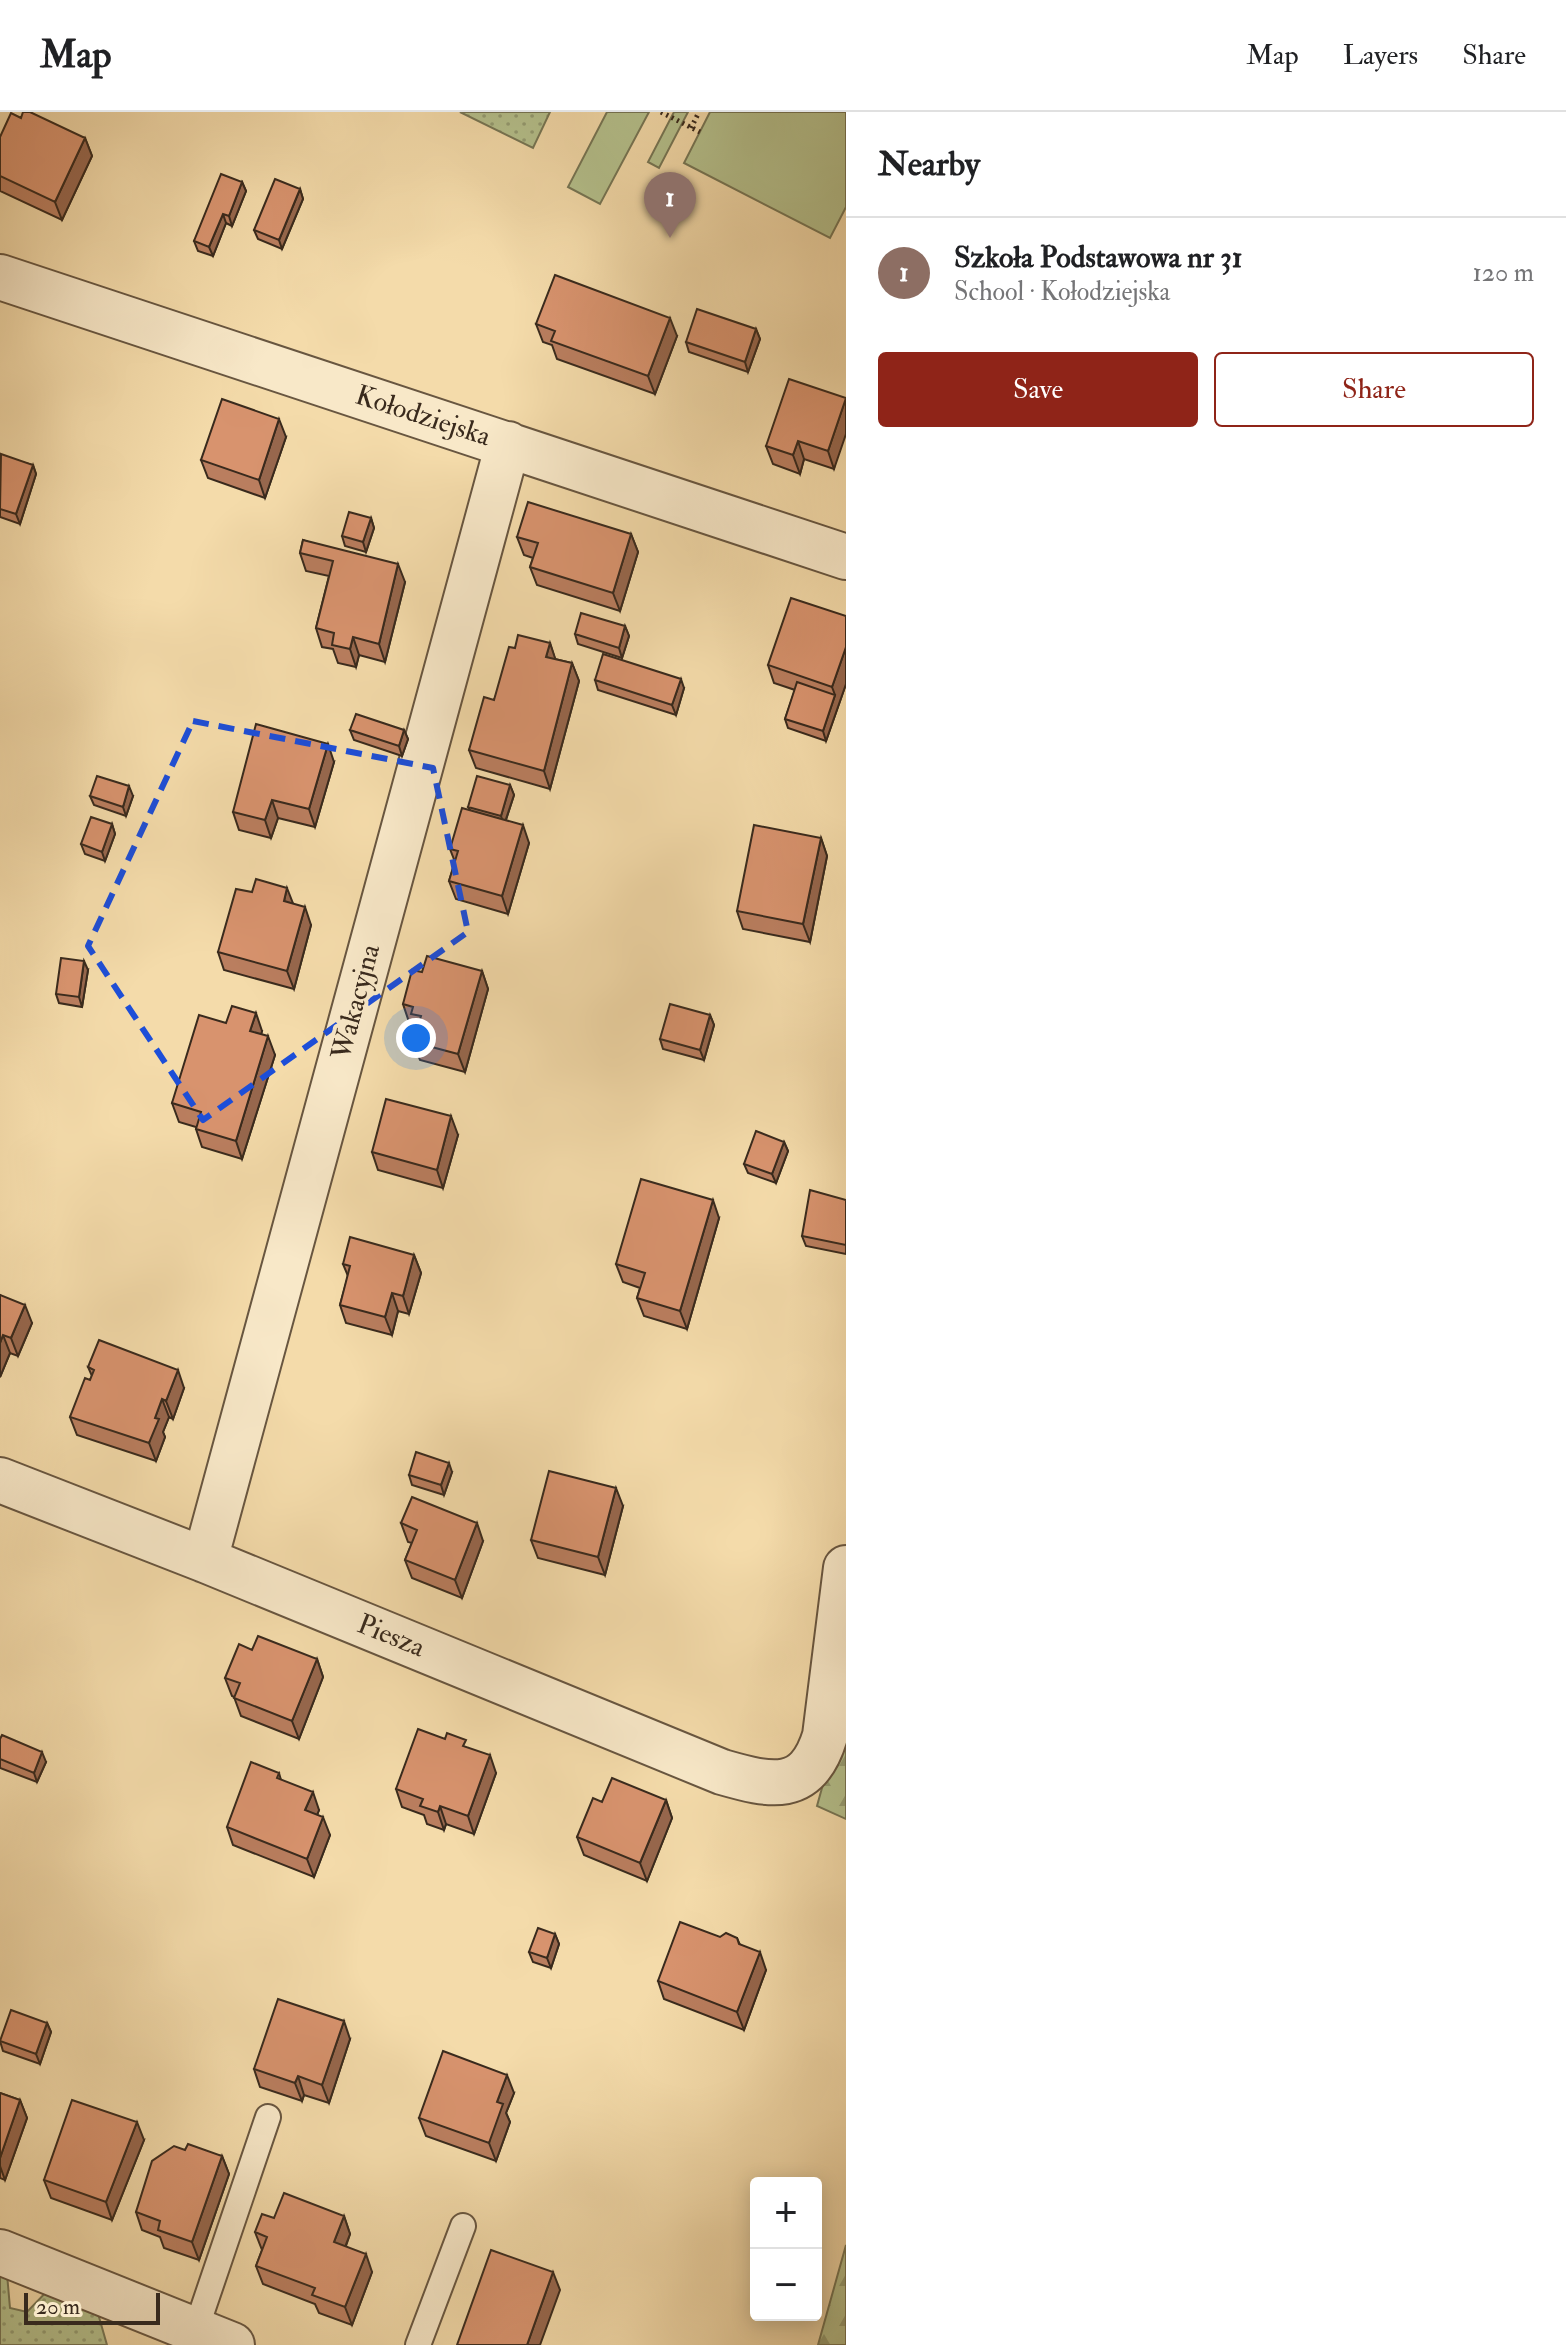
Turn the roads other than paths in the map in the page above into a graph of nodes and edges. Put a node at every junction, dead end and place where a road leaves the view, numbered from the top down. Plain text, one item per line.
1 (0, 277) edge
2 (508, 444) junction
3 (846, 557) edge
4 (0, 1480) edge
5 (205, 1560) junction
6 (846, 1568) edge
7 (268, 2117) dead end
8 (463, 2226) dead end
9 (0, 2252) edge
10 (214, 2337) edge
11 (418, 2345) edge

1 - 2 street, Kołodziejska
2 - 3 street, Kołodziejska
2 - 5 street, Wakacyjna
4 - 5 street, Piesza
5 - 6 street, Piesza
7 - 10 lane
8 - 11 lane
9 - 10 street

